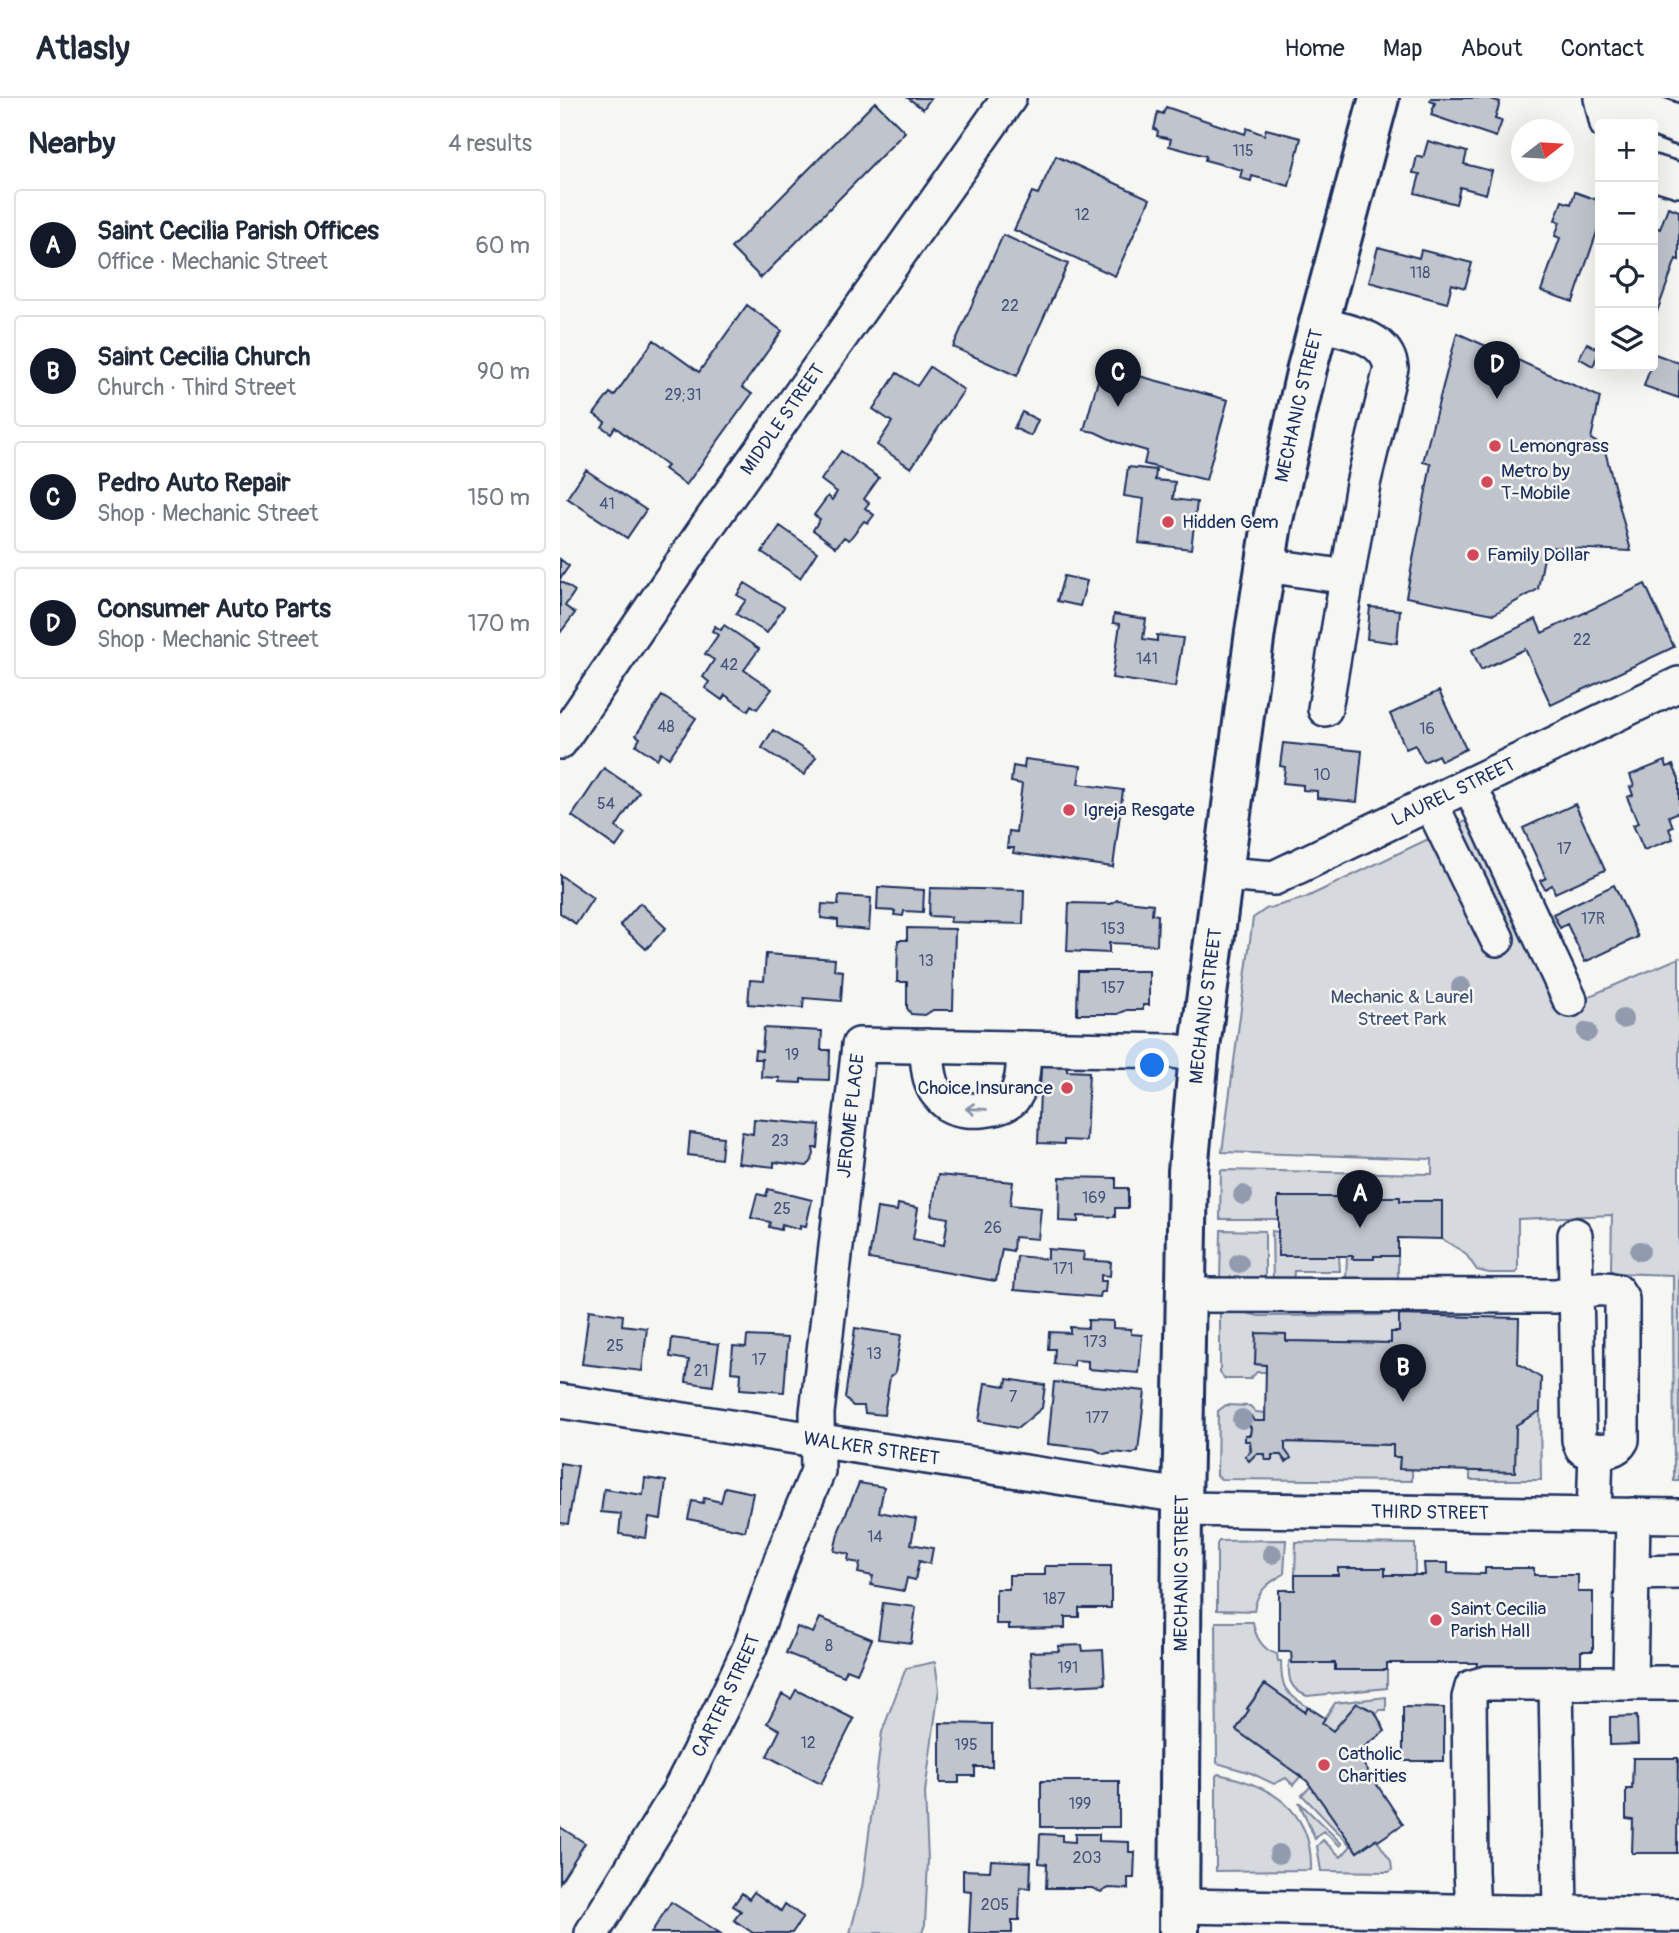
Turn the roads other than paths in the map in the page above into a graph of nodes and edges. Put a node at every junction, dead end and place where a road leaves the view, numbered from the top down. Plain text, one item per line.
1 (1009, 98) edge
2 (1379, 98) edge
3 (1601, 98) edge
4 (1609, 98) edge
5 (1606, 119) edge
6 (1679, 125) edge
7 (1658, 174) edge
8 (1679, 180) edge
9 (1319, 324) junction
10 (1266, 565) junction
11 (1347, 577) junction
12 (1679, 684) edge
13 (1325, 709) dead end
14 (560, 742) edge
15 (1470, 786) junction
16 (1431, 804) junction
17 (1223, 874) junction
18 (1497, 939) dead end
19 (1570, 1000) dead end
20 (926, 1046) junction
21 (1024, 1048) junction
22 (1199, 1055) junction
23 (1575, 1235) dead end
24 (1577, 1290) junction
25 (1185, 1295) junction
26 (560, 1401) edge
27 (817, 1440) junction
28 (1596, 1450) junction
29 (1182, 1503) junction
30 (1594, 1515) junction
31 (1633, 1515) junction
32 (1679, 1516) edge
33 (1679, 1572) edge
34 (1632, 1573) junction
35 (1556, 1683) junction
36 (1630, 1683) junction
37 (1679, 1683) edge
38 (1473, 1911) junction
39 (1560, 1912) junction
40 (1679, 1915) edge
41 (1179, 1919) edge
42 (592, 1933) edge

1 - 14 street, MIDDLE STREET
2 - 9 main road, MECHANIC STREET
3 - 5 street
4 - 6 main road
7 - 8 street
9 - 10 main road, MECHANIC STREET
9 - 11 street
10 - 11 street
10 - 17 main road, MECHANIC STREET
11 - 13 street
12 - 15 street, LAUREL STREET
15 - 16 street, LAUREL STREET
15 - 19 street
16 - 17 street, LAUREL STREET
16 - 18 street
17 - 22 main road, MECHANIC STREET
20 - 21 street, JEROME PLACE
21 -> 20 street
20 - 27 street, JEROME PLACE
21 - 22 street, JEROME PLACE
22 - 25 main road, MECHANIC STREET
23 - 24 street
24 - 25 street
24 - 28 street
24 - 28 street
25 - 29 main road, MECHANIC STREET
26 - 27 street, WALKER STREET
27 - 29 street, WALKER STREET
27 - 42 street, CARTER STREET
28 - 30 street
29 - 30 street, THIRD STREET
29 - 41 main road, MECHANIC STREET
30 - 31 street, THIRD STREET
31 - 32 street, THIRD STREET
31 - 34 street
33 - 34 street
34 - 36 street
35 - 36 street
35 - 38 street
35 - 39 street
36 - 37 street
38 - 39 street
38 - 41 street
39 - 40 street

